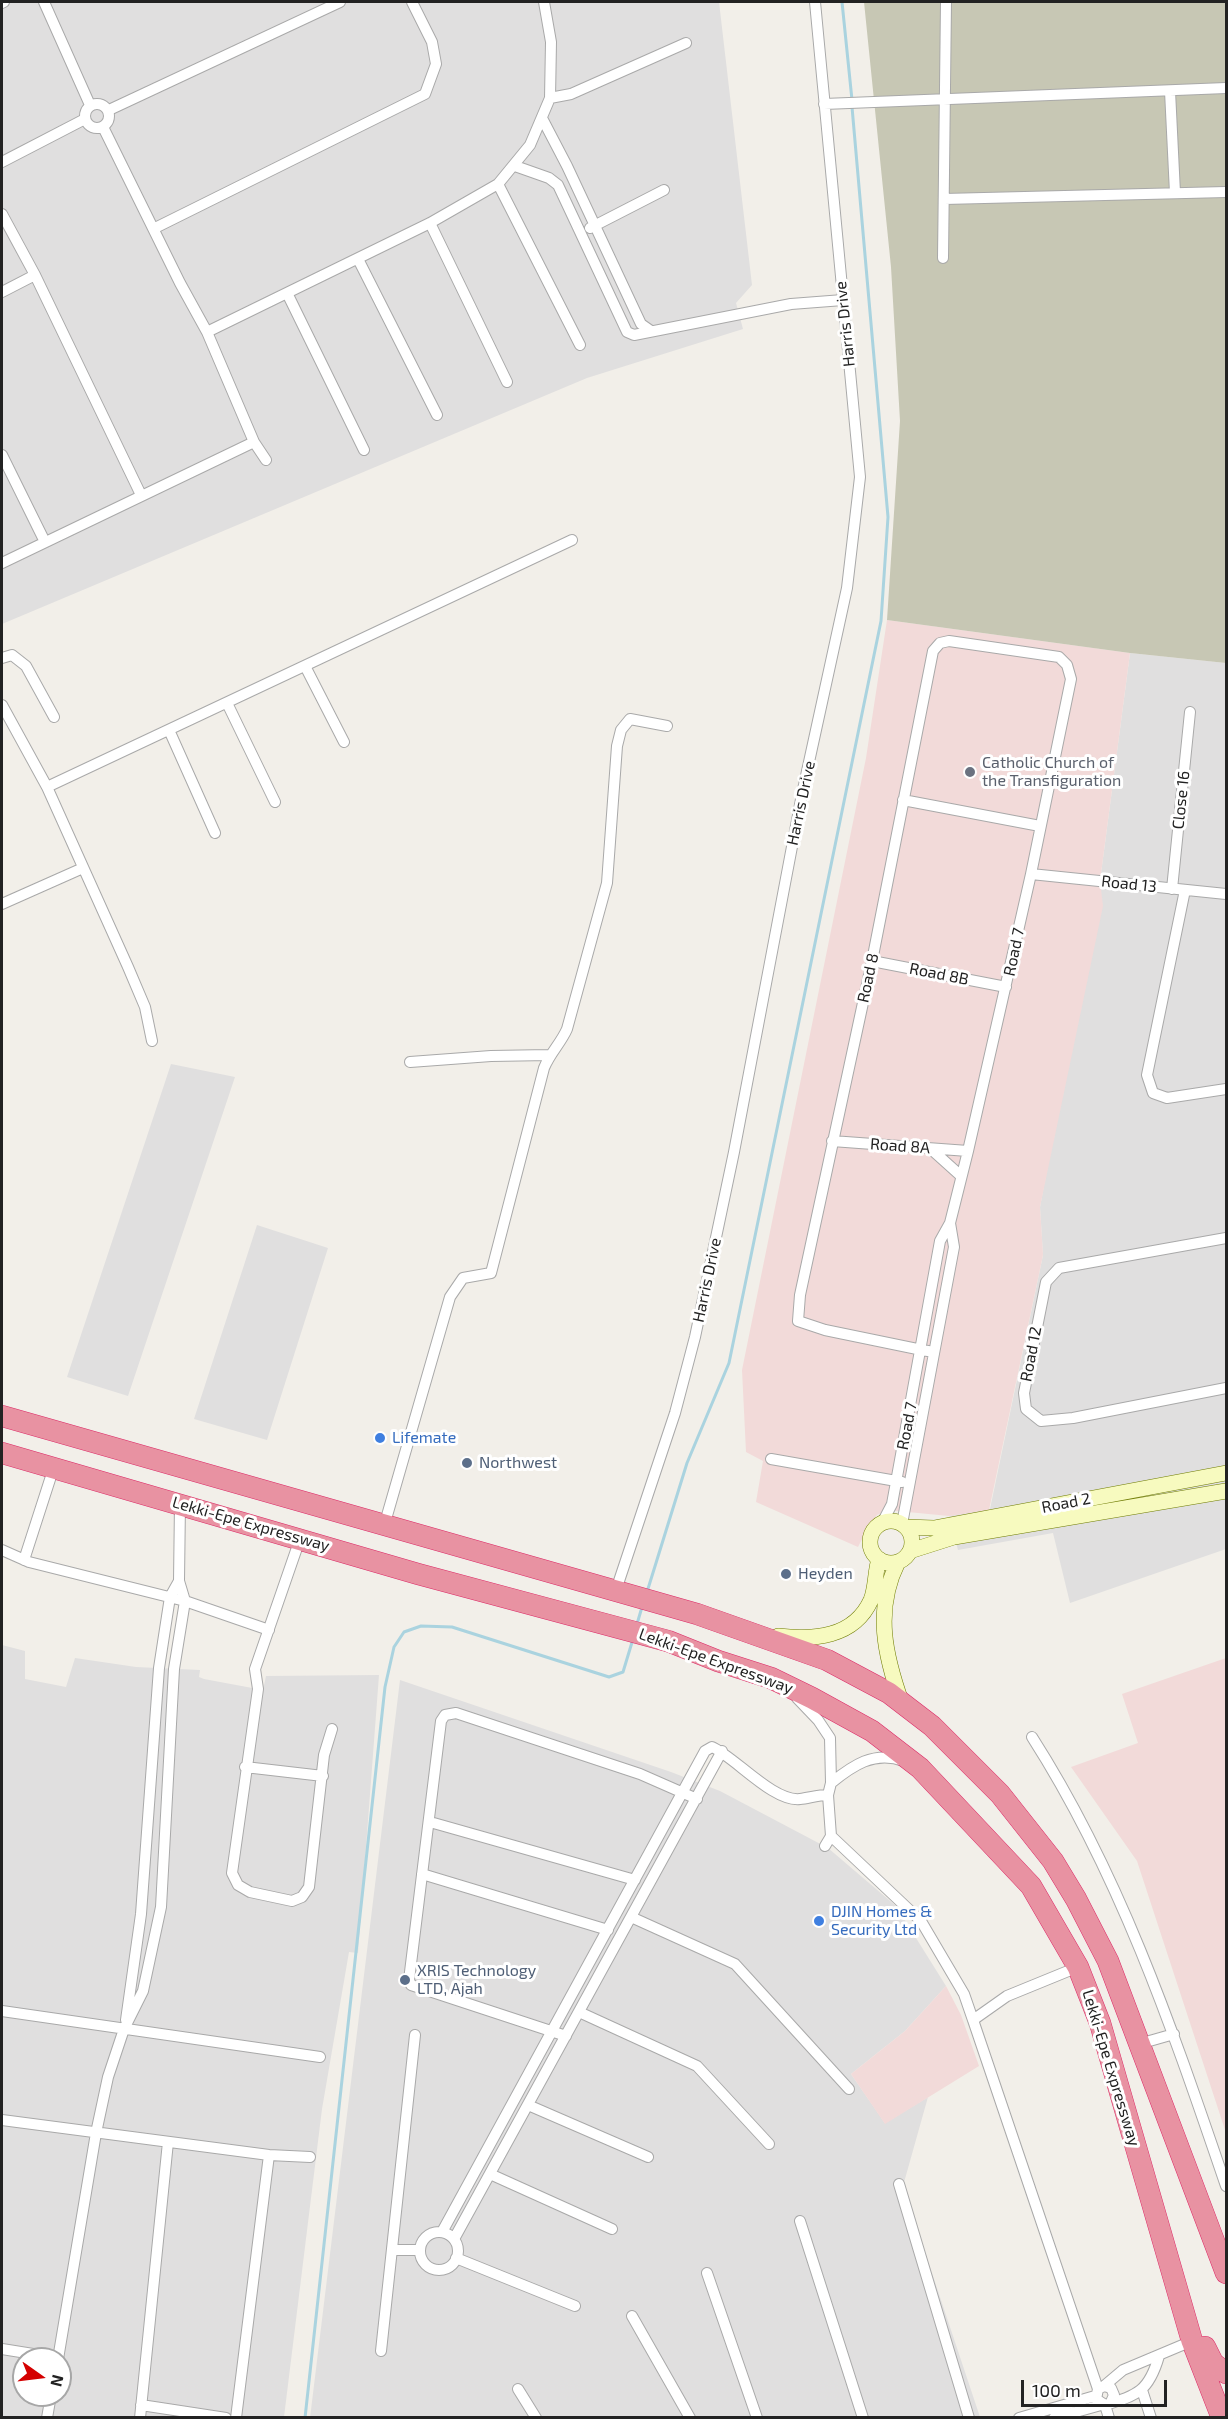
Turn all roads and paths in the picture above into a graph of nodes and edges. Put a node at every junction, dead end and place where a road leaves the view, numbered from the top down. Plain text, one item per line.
1 (44, 2) edge
2 (340, 2) edge
3 (411, 2) edge
4 (544, 2) edge
5 (815, 2) edge
6 (946, 2) edge
7 (686, 43) dead end
8 (1227, 88) edge
9 (1170, 91) junction
10 (550, 98) junction
11 (947, 98) junction
12 (824, 104) junction
13 (90, 105) junction
14 (109, 110) junction
15 (85, 119) junction
16 (543, 120) junction
17 (103, 127) junction
18 (2, 162) edge
19 (515, 166) junction
20 (498, 184) junction
21 (664, 190) dead end
22 (1227, 192) edge
23 (1175, 193) junction
24 (944, 200) junction
25 (2, 214) edge
26 (430, 224) junction
27 (594, 226) junction
28 (155, 228) junction
29 (582, 232) junction
30 (943, 258) dead end
31 (357, 260) junction
32 (34, 275) junction
33 (625, 291) junction
34 (2, 292) edge
35 (288, 295) junction
36 (612, 298) junction
37 (843, 300) junction
38 (651, 331) junction
39 (207, 332) junction
40 (580, 345) dead end
41 (507, 382) dead end
42 (437, 415) dead end
43 (254, 442) junction
44 (364, 450) dead end
45 (2, 455) edge
46 (266, 460) dead end
47 (141, 495) junction
48 (572, 540) dead end
49 (45, 542) junction
50 (2, 563) edge
51 (2, 658) edge
52 (305, 666) junction
53 (1071, 680) joint
54 (227, 703) junction
55 (2, 705) edge
56 (1190, 712) dead end
57 (54, 717) dead end
58 (667, 726) dead end
59 (169, 730) junction
60 (344, 742) dead end
61 (47, 787) junction
62 (903, 800) junction
63 (275, 801) dead end
64 (1040, 826) junction
65 (215, 833) dead end
66 (83, 868) junction
67 (1031, 874) junction
68 (1172, 889) junction
69 (1185, 890) junction
70 (1227, 894) edge
71 (2, 904) edge
72 (872, 960) junction
73 (1006, 987) junction
74 (152, 1041) dead end
75 (549, 1054) junction
76 (410, 1062) dead end
77 (1227, 1089) edge
78 (832, 1141) junction
79 (931, 1149) junction
80 (968, 1151) junction
81 (961, 1176) junction
82 (950, 1223) junction
83 (1227, 1238) edge
84 (931, 1304) junction
85 (943, 1306) junction
86 (922, 1350) junction
87 (934, 1352) junction
88 (1227, 1388) edge
89 (2, 1416) edge
90 (2, 1453) edge
91 (771, 1459) dead end
92 (54, 1467) junction
93 (1227, 1473) edge
94 (896, 1480) junction
95 (908, 1483) junction
96 (1227, 1491) edge
97 (180, 1503) junction
98 (882, 1523) junction
99 (904, 1525) junction
100 (384, 1526) junction
101 (300, 1539) junction
102 (2, 1550) edge
103 (910, 1551) junction
104 (879, 1559) junction
105 (24, 1560) junction
106 (898, 1562) junction
107 (179, 1581) junction
108 (624, 1592) junction
109 (170, 1597) junction
110 (185, 1601) junction
111 (269, 1630) junction
112 (758, 1634) junction
113 (771, 1678) junction
114 (902, 1704) junction
115 (332, 1729) dead end
116 (1032, 1737) dead end
117 (722, 1751) junction
118 (245, 1767) junction
119 (920, 1768) junction
120 (323, 1776) junction
121 (829, 1789) junction
122 (683, 1793) junction
123 (150, 1796) junction
124 (167, 1799) junction
125 (697, 1799) junction
126 (430, 1822) junction
127 (422, 1874) junction
128 (635, 1880) junction
129 (631, 1917) junction
130 (608, 1930) junction
131 (1078, 1967) junction
132 (2, 2011) edge
133 (579, 2012) junction
134 (973, 2020) junction
135 (124, 2029) junction
136 (552, 2031) junction
137 (1174, 2034) junction
138 (415, 2035) dead end
139 (566, 2036) junction
140 (1139, 2044) junction
141 (320, 2056) dead end
142 (849, 2089) dead end
143 (528, 2105) junction
144 (2, 2120) edge
145 (1129, 2124) junction
146 (96, 2133) junction
147 (168, 2142) junction
148 (769, 2144) dead end
149 (269, 2155) junction
150 (310, 2157) dead end
151 (648, 2157) dead end
152 (490, 2174) junction
153 (899, 2184) dead end
154 (1227, 2186) edge
155 (800, 2220) dead end
156 (612, 2229) dead end
157 (442, 2232) junction
158 (454, 2239) junction
159 (392, 2250) junction
160 (420, 2250) junction
161 (1218, 2251) junction
162 (456, 2258) junction
163 (708, 2272) dead end
164 (1227, 2273) edge
165 (1227, 2292) edge
166 (575, 2306) dead end
167 (632, 2316) dead end
168 (1192, 2341) junction
169 (60, 2347) edge
170 (381, 2351) dead end
171 (1159, 2356) junction
172 (1227, 2373) edge
173 (519, 2389) dead end
174 (1142, 2390) junction
175 (1102, 2397) junction
176 (141, 2405) junction
177 (140, 2418) edge
178 (226, 2418) edge
179 (236, 2418) edge
180 (536, 2418) edge
181 (690, 2418) edge
182 (757, 2418) edge
183 (863, 2418) edge
184 (969, 2418) edge
185 (1019, 2418) edge
186 (1054, 2418) edge
187 (1109, 2418) edge
188 (1151, 2418) edge
189 (1222, 2418) edge

1 - 13 street
2 - 14 street
3 - 28 street
4 - 10 street
5 - 12 street, Harris Drive
6 - 11 street
7 - 10 street
8 - 9 street
9 - 11 street
9 - 23 street
10 - 16 street
11 - 12 street
11 - 24 street
12 - 37 street, Harris Drive
13 - 14 street
13 - 15 street
14 - 17 street
15 - 17 street
15 - 18 street
16 - 19 street
16 - 27 street
17 - 28 street
19 - 20 street
19 - 29 street
20 - 26 street
20 - 40 street
21 - 27 street
22 - 23 street
23 - 24 street
24 - 30 street
25 - 32 street
26 - 31 street
26 - 41 street
27 - 29 street
27 - 33 street
28 - 39 street
29 - 36 street
31 - 35 street
31 - 42 street
32 - 34 street
32 - 47 street
33 - 36 street
33 - 38 street
35 - 39 street
35 - 44 street
36 - 38 street
37 - 38 street
37 - 108 street, Harris Drive
39 - 43 street
43 - 46 street
43 - 47 street
45 - 49 street
47 - 49 street
48 - 52 street
49 - 50 street
51 - 57 street
52 - 54 street
52 - 60 street
53 - 62 street, Road 8
53 - 64 street, Road 7
54 - 59 street
54 - 63 street
55 - 61 street
56 - 68 street, Close 16
58 - 75 street
59 - 61 street
59 - 65 street
61 - 66 street
62 - 64 street
62 - 72 street, Road 8
64 - 67 street, Road 7
66 - 71 street
66 - 74 street
67 - 68 street, Road 13
67 - 73 street, Road 7
68 - 69 street, Road 13
69 - 70 street, Road 13
69 - 77 street
72 - 73 street, Road 8B
72 - 78 street, Road 8
73 - 80 street, Road 7
75 - 76 street
75 - 100 street
78 - 79 street, Road 8A
78 - 86 street, Road 8
79 - 80 street, Road 8A
79 - 81 street
80 - 81 street, Road 7
81 - 82 street, Road 7
82 - 84 street, Road 7
82 - 85 street, Road 7
83 - 88 street, Road 12
84 - 85 street
84 - 86 street, Road 7
85 - 87 street, Road 7
86 - 87 street, Road 8
86 - 94 street, Road 7
87 - 95 street, Road 7
89 - 100 highway, Lekki-Epe Expressway
90 - 92 highway, Lekki-Epe Expressway
91 - 94 street
92 - 97 highway, Lekki-Epe Expressway
92 - 105 street
93 - 99 street, Road 2
94 - 95 street
94 - 98 street, Road 7
95 - 99 street, Road 7
96 - 103 street, Road 2
97 - 101 highway, Lekki-Epe Expressway
97 - 107 street
98 - 99 street
98 - 104 street
99 - 103 street
100 - 108 highway, Lekki-Epe Expressway
101 - 111 street
101 - 113 highway, Lekki-Epe Expressway
102 - 105 street
103 - 106 street
104 - 106 street
104 - 112 street
105 - 109 street
106 - 114 street
107 - 109 street
107 - 110 street
108 - 112 highway, Lekki-Epe Expressway
109 - 110 street
109 - 123 street
110 - 111 street
110 - 124 street
111 - 118 street
112 - 114 highway, Lekki-Epe Expressway
113 - 119 highway, Lekki-Epe Expressway
113 - 121 street
114 - 140 highway, Lekki-Epe Expressway
115 - 120 street
116 - 137 street
117 - 121 street
117 - 122 street
117 - 125 street
118 - 120 street
118 - 120 street
119 - 121 street
119 - 131 highway, Lekki-Epe Expressway
121 - 134 street
122 - 125 street
122 - 126 street
122 - 128 street
123 - 124 street
123 - 135 street
124 - 135 street
125 - 129 street
126 - 127 street
126 - 128 street
127 - 130 street
127 - 136 street
128 - 130 street
129 - 133 street
129 - 142 street
130 - 136 street
131 - 134 street
131 - 145 highway, Lekki-Epe Expressway
132 - 135 street
133 - 139 street
133 - 148 street
134 - 175 street
135 - 141 street
135 - 146 street
136 - 139 street
136 - 157 street
137 - 140 street
137 - 154 street
138 - 159 street
139 - 143 street
140 - 161 highway, Lekki-Epe Expressway
143 - 151 street
143 - 152 street
144 - 146 street
145 - 168 highway, Lekki-Epe Expressway
145 - 172 highway
146 - 147 street
146 - 169 street
147 - 149 street
147 - 176 street
149 - 150 street
149 - 179 street
152 - 156 street
152 - 158 street
153 - 184 street
155 - 183 street
157 - 158 street
157 - 160 street
158 - 162 street
159 - 160 street
159 - 170 street
160 - 162 street
161 - 164 highway, Lekki-Epe Expressway
161 - 165 highway
162 - 166 street
163 - 182 street
167 - 181 street
168 - 171 street
168 - 189 highway, Lekki-Epe Expressway
171 - 174 street
171 - 175 street
173 - 180 street
174 - 175 street
174 - 188 street
175 - 185 street
175 - 186 street
175 - 187 street
176 - 177 street
176 - 178 street

